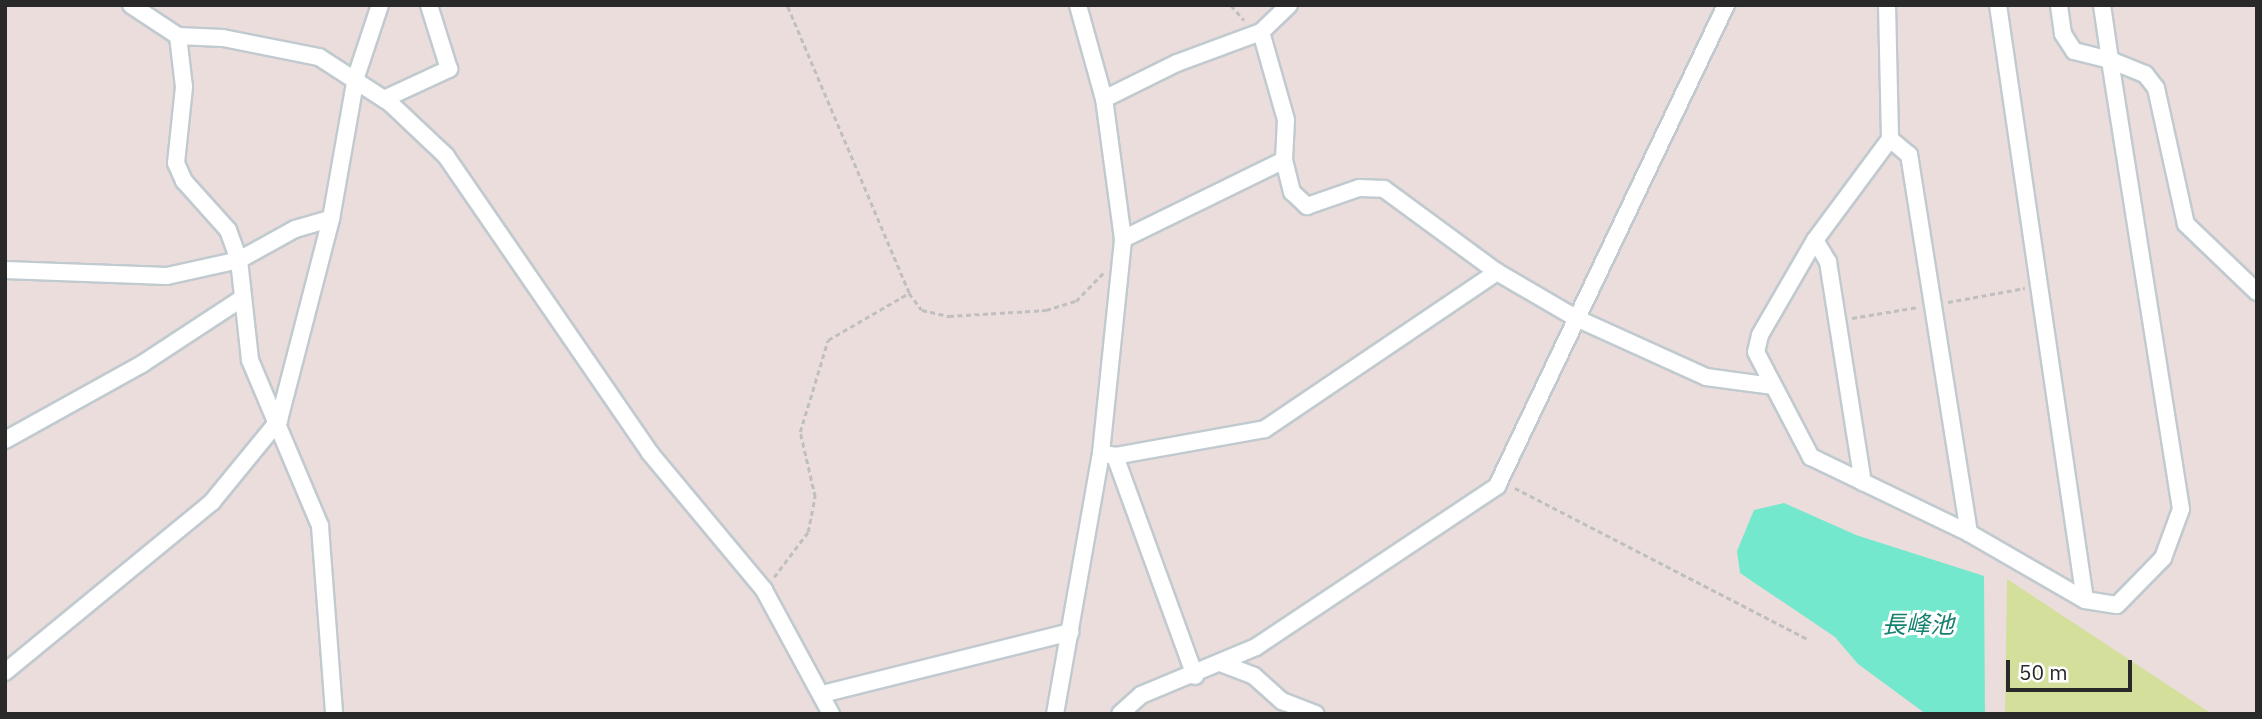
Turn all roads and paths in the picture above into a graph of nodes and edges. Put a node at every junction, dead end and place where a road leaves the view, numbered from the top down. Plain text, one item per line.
1 (131, 5) edge
2 (380, 5) edge
3 (429, 5) edge
4 (787, 5) edge
5 (1078, 5) edge
6 (1289, 5) edge
7 (1726, 5) edge
8 (1887, 5) edge
9 (1998, 5) edge
10 (2059, 5) edge
11 (2102, 5) edge
12 (1261, 32) junction
13 (178, 36) junction
14 (2110, 60) junction
15 (356, 77) junction
16 (384, 99) junction
17 (1104, 99) junction
18 (1891, 138) junction
19 (1284, 160) junction
20 (331, 219) junction
21 (1123, 239) junction
22 (1815, 240) junction
23 (1121, 258) junction
24 (239, 260) junction
25 (5, 270) edge
26 (1497, 272) junction
27 (2038, 286) junction
28 (2257, 292) edge
29 (909, 293) junction
30 (241, 299) junction
31 (1933, 304) junction
32 (1576, 318) junction
33 (1837, 320) junction
34 (1773, 386) junction
35 (279, 420) junction
36 (5, 440) edge
37 (1108, 455) junction
38 (1499, 480) junction
39 (1863, 482) junction
40 (1969, 533) junction
41 (764, 590) junction
42 (2085, 600) junction
43 (1070, 632) junction
44 (1807, 639) dead end
45 (1223, 664) junction
46 (5, 672) edge
47 (1195, 676) junction
48 (822, 694) junction
49 (334, 714) edge
50 (831, 714) edge
51 (1055, 714) edge
52 (1120, 714) edge
53 (1316, 714) edge

1 - 13 street
2 - 15 street
3 - 16 street
4 - 29 path
5 - 17 street
6 - 12 street
7 - 32 street
8 - 18 street
9 - 27 street
10 - 14 street
11 - 14 street
12 - 17 street
12 - 19 street
13 - 15 street
13 - 24 street
14 - 28 street
14 - 42 street
15 - 16 street
15 - 20 street
16 - 41 street
17 - 21 street
18 - 22 street
18 - 31 street
19 - 21 street
19 - 26 street
20 - 24 street
20 - 35 street
21 - 23 street
22 - 33 street
22 - 34 street
23 - 29 path
23 - 37 street
24 - 25 street
24 - 30 street
26 - 32 street
26 - 37 street
27 - 31 path
27 - 42 street
29 - 41 path
30 - 35 street
30 - 36 street
31 - 33 path
31 - 40 street
32 - 34 street
32 - 38 street
33 - 39 street
34 - 39 street
35 - 46 street
35 - 49 street
37 - 43 street
37 - 47 street
38 - 44 path
38 - 45 street
39 - 40 street
40 - 42 street
41 - 48 street
43 - 48 street
43 - 51 street
45 - 47 street
45 - 53 street
47 - 52 street
48 - 50 street

